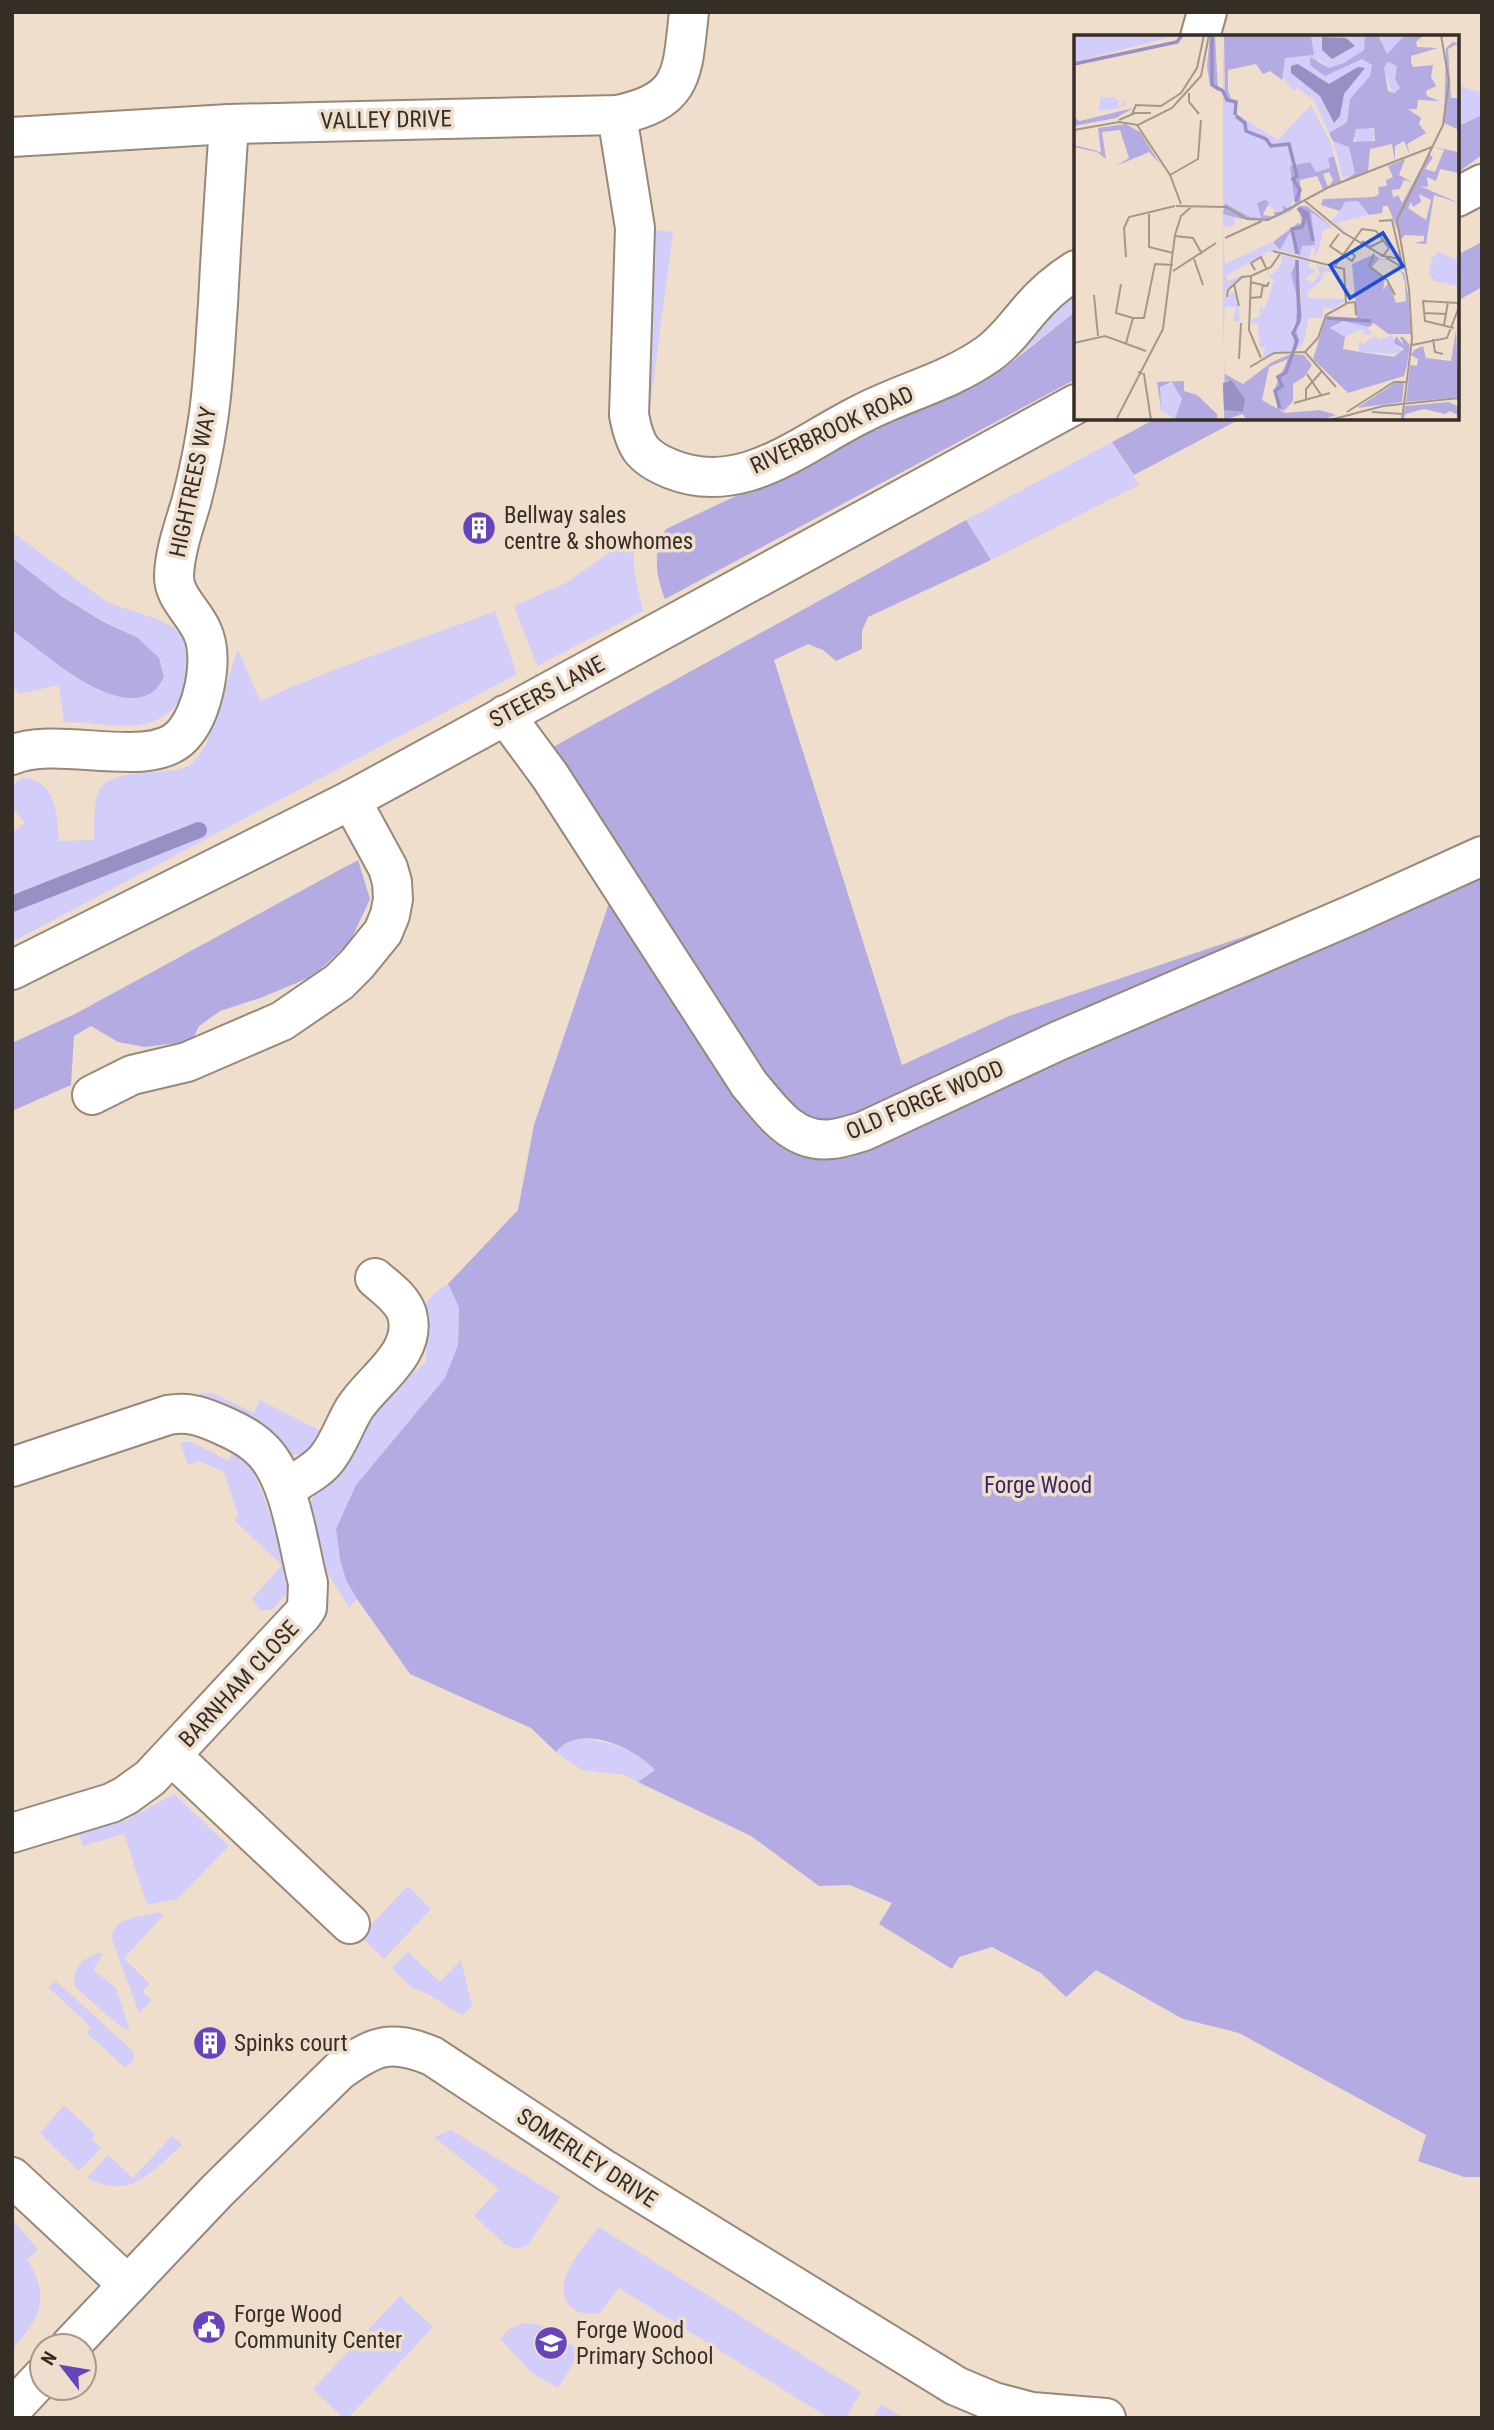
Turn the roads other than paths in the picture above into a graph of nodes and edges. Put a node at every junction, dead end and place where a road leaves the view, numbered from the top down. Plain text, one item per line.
1 (689, 12) edge
2 (1207, 12) edge
3 (1201, 35) edge
4 (618, 115) junction
5 (229, 124) junction
6 (12, 137) edge
7 (1482, 184) edge
8 (1459, 196) edge
9 (1074, 271) edge
10 (1074, 405) edge
11 (505, 715) junction
12 (12, 755) edge
13 (351, 800) junction
14 (1482, 856) edge
15 (12, 970) edge
16 (92, 1095) dead end
17 (375, 1278) dead end
18 (12, 1466) edge
19 (285, 1489) junction
20 (172, 1756) junction
21 (12, 1833) edge
22 (350, 1924) dead end
23 (12, 2177) edge
24 (128, 2285) junction
25 (84, 2332) edge
26 (28, 2392) edge
27 (12, 2409) edge
28 (1106, 2418) edge

1 - 4 street, VALLEY DRIVE
2 - 3 street
4 - 5 street, VALLEY DRIVE
4 - 9 street, RIVERBROOK ROAD
5 - 6 street, VALLEY DRIVE
5 - 12 street, HIGHTREES WAY
7 - 8 street
10 - 11 street, STEERS LANE
11 - 13 street, STEERS LANE
11 - 14 street, OLD FORGE WOOD
13 - 15 street, STEERS LANE
13 - 16 street
17 - 19 street
18 - 19 street, BARNHAM CLOSE
19 - 20 street, BARNHAM CLOSE
20 - 21 street, BARNHAM CLOSE
20 - 22 street, BARNHAM CLOSE
23 - 24 street
24 - 25 street, SOMERLEY DRIVE
24 - 28 street, SOMERLEY DRIVE
26 - 27 street

